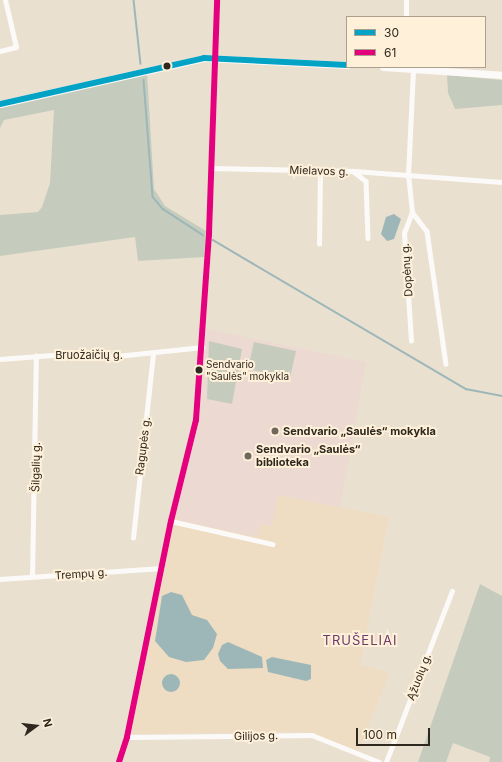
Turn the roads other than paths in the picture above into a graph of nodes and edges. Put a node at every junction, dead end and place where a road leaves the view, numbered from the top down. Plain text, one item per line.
1 (5, 0) edge
2 (217, 0) edge
3 (406, 0) edge
4 (406, 16) edge
5 (0, 51) edge
6 (217, 58) junction
7 (346, 65) edge
8 (408, 68) edge
9 (502, 75) edge
10 (0, 104) edge
11 (212, 168) junction
12 (320, 170) junction
13 (353, 171) junction
14 (408, 176) junction
15 (502, 182) edge
16 (412, 212) junction
17 (368, 238) dead end
18 (319, 244) dead end
19 (411, 341) dead end
20 (202, 347) junction
21 (153, 353) junction
22 (36, 356) junction
23 (0, 359) edge
24 (446, 364) dead end
25 (171, 521) junction
26 (133, 538) dead end
27 (272, 544) dead end
28 (162, 568) junction
29 (32, 577) junction
30 (0, 579) edge
31 (452, 591) dead end
32 (127, 737) junction
33 (119, 762) edge
34 (379, 762) edge
35 (386, 762) edge

1 - 5 street
2 - 6 street
3 - 4 street
6 - 7 main road
6 - 10 main road
6 - 11 street
8 - 9 main road
8 - 14 street, Dopėnų g.
11 - 12 street, Mielavos g.
11 - 20 street
12 - 13 street, Mielavos g.
12 - 18 street
13 - 14 street
13 - 17 street, Mielavos g.
14 - 15 street
14 - 16 street, Dopėnų g.
16 - 19 street, Dopėnų g.
16 - 24 street
20 - 21 street, Bruožaičių g.
20 - 25 street
21 - 22 street, Bruožaičių g.
21 - 26 street, Ragupės g.
22 - 23 street, Bruožaičių g.
22 - 29 street, Šilgalių g.
25 - 27 street
25 - 28 street
28 - 29 street, Trempų g.
28 - 32 street
29 - 30 street, Trempų g.
31 - 35 street, Ąžuolų g.
32 - 33 street
32 - 34 street, Gilijos g.

